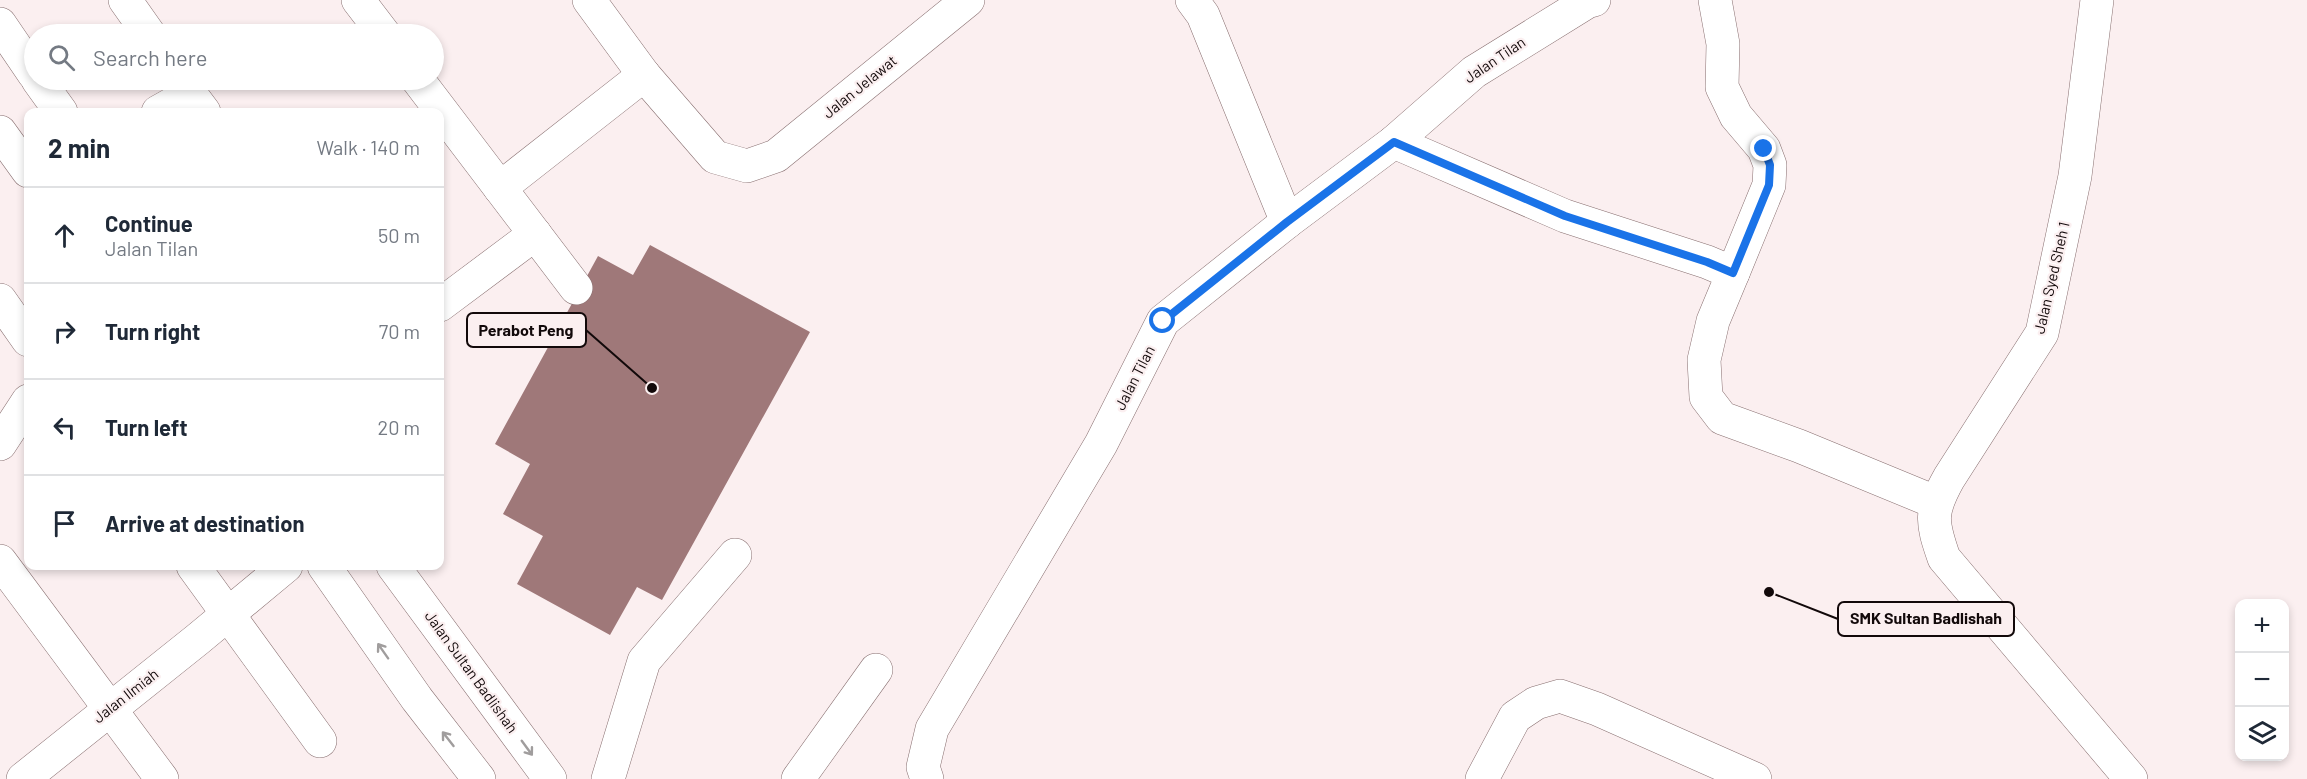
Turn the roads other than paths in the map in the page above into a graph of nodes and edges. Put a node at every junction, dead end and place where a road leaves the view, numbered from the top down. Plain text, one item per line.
1 (125, 0) edge
2 (358, 0) edge
3 (589, 0) edge
4 (968, 0) edge
5 (1192, 0) edge
6 (1594, 0) edge
7 (1715, 0) edge
8 (2097, 0) edge
9 (0, 24) edge
10 (141, 24) edge
11 (376, 24) edge
12 (24, 59) edge
13 (644, 75) junction
14 (45, 90) edge
15 (426, 90) edge
16 (191, 95) edge
17 (58, 108) edge
18 (166, 108) edge
19 (439, 108) edge
20 (444, 114) edge
21 (0, 132) edge
22 (1394, 142) junction
23 (24, 165) edge
24 (500, 188) junction
25 (1287, 222) junction
26 (535, 234) junction
27 (1733, 273) junction
28 (576, 288) dead end
29 (0, 300) edge
30 (444, 302) edge
31 (24, 334) edge
32 (24, 407) edge
33 (0, 444) edge
34 (1935, 515) junction
35 (735, 555) dead end
36 (0, 561) edge
37 (196, 570) edge
38 (281, 570) edge
39 (327, 570) edge
40 (396, 570) edge
41 (228, 615) junction
42 (876, 670) dead end
43 (111, 707) junction
44 (320, 741) dead end
45 (24, 779) edge
46 (162, 779) edge
47 (479, 779) edge
48 (550, 779) edge
49 (608, 779) edge
50 (798, 779) edge
51 (927, 779) edge
52 (1482, 779) edge
53 (1755, 779) edge
54 (2131, 779) edge

1 - 10 street
2 - 11 street
3 - 13 street
4 - 13 street, Jalan Jelawat
5 - 25 street
6 - 22 street, Jalan Tilan
7 - 27 street
8 - 34 street, Jalan Syed Sheh 1
9 - 12 street
13 - 24 street
14 - 17 street
15 - 19 street
16 - 18 street
20 - 24 street
21 - 23 street
22 - 25 street, Jalan Tilan
22 - 27 street
24 - 26 street
25 - 51 street, Jalan Tilan
26 - 28 street
26 - 30 street
27 - 34 street
29 - 31 street
32 - 33 street
34 - 54 street
35 - 49 street
36 - 43 street
37 - 41 street
38 - 41 street, Jalan Ilmiah
47 -> 39 street
40 -> 48 street, Jalan Sultan Badlishah
41 - 43 street, Jalan Ilmiah
41 - 44 street
42 - 50 street
43 - 45 street, Jalan Ilmiah
43 - 46 street
52 - 53 street

